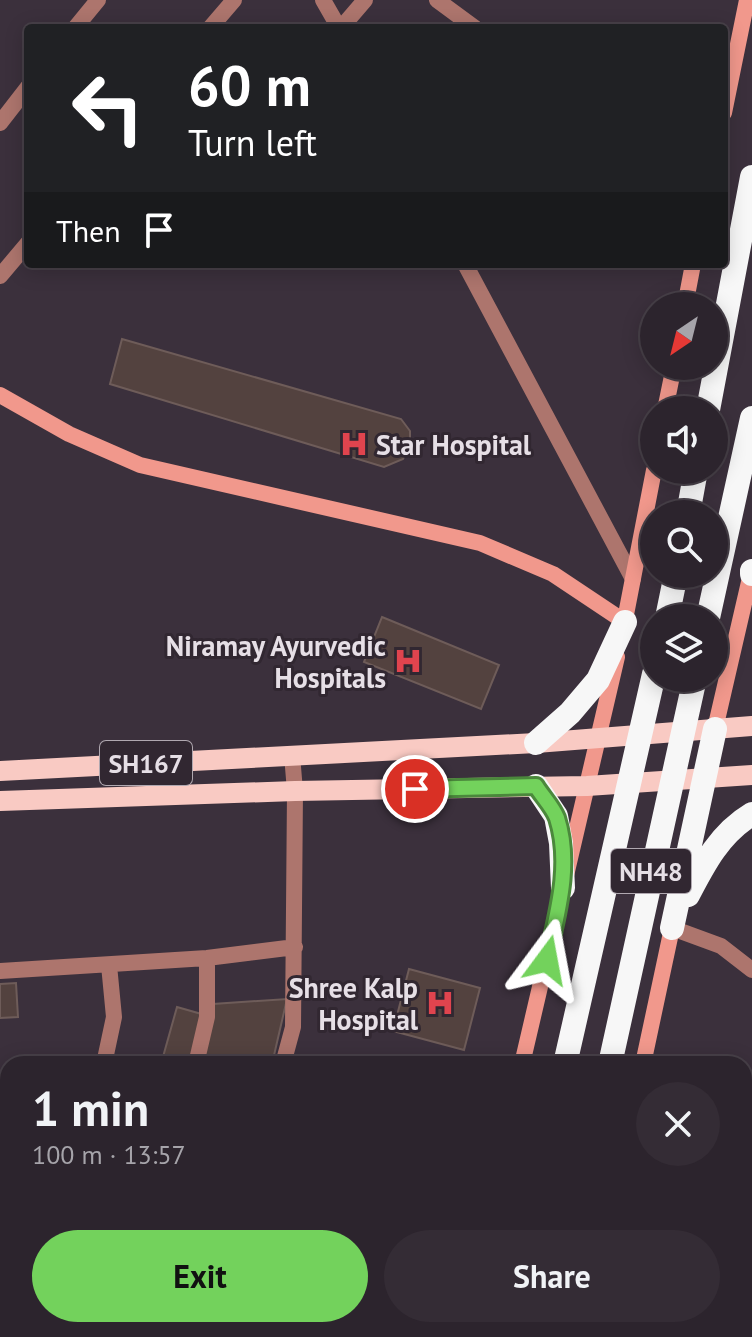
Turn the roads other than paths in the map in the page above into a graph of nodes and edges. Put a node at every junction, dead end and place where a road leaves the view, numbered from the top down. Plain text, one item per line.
1 (98, 0) edge
2 (234, 0) edge
3 (323, 0) edge
4 (365, 0) edge
5 (437, 0) edge
6 (747, 0) edge
7 (78, 24) edge
8 (213, 24) edge
9 (338, 24) edge
10 (344, 24) edge
11 (470, 24) edge
12 (24, 92) edge
13 (728, 93) edge
14 (0, 123) edge
15 (752, 177) edge
16 (24, 248) edge
17 (467, 268) edge
18 (692, 268) edge
19 (0, 276) edge
20 (688, 292) edge
21 (0, 395) edge
22 (711, 396) edge
23 (752, 418) edge
24 (651, 484) edge
25 (752, 572) edge
26 (633, 579) junction
27 (711, 604) edge
28 (625, 622) junction
29 (650, 692) edge
30 (692, 692) edge
31 (752, 726) edge
32 (715, 729) junction
33 (598, 738) junction
34 (536, 743) junction
35 (292, 755) junction
36 (0, 771) edge
37 (752, 775) edge
38 (704, 778) junction
39 (536, 786) junction
40 (587, 786) junction
41 (295, 791) junction
42 (0, 801) edge
43 (748, 823) edge
44 (563, 888) junction
45 (672, 928) junction
46 (295, 947) junction
47 (207, 958) junction
48 (109, 965) junction
49 (752, 970) edge
50 (0, 971) edge
51 (106, 1056) edge
52 (198, 1056) edge
53 (285, 1056) edge
54 (524, 1056) edge
55 (567, 1056) edge
56 (612, 1056) edge
57 (645, 1056) edge

1 - 7 street
2 - 8 street
3 - 9 street
4 - 10 street
5 - 11 street
6 - 13 street
12 - 14 street
15 - 22 highway
16 - 19 street
17 - 26 street
18 - 20 street
21 - 28 street
23 - 27 highway
24 - 26 street
25 - 32 street
26 - 28 street
28 - 33 street
28 - 34 highway
29 - 55 highway, NH48, bridge
30 - 56 highway, NH48, bridge
31 - 32 main road
32 - 33 main road
32 - 38 highway
33 - 34 main road
33 - 40 street
34 - 35 main road
35 - 36 main road, SH167
35 - 41 street
37 - 38 main road
38 - 40 main road
38 - 45 highway
39 - 40 main road
39 - 41 main road
39 - 44 highway
40 - 44 street
41 - 42 main road
41 - 46 street
43 - 45 highway
44 - 54 street
45 - 49 street
45 - 57 street
46 - 47 street
46 - 53 street
47 - 48 street
47 - 52 street
48 - 50 street
48 - 51 street

